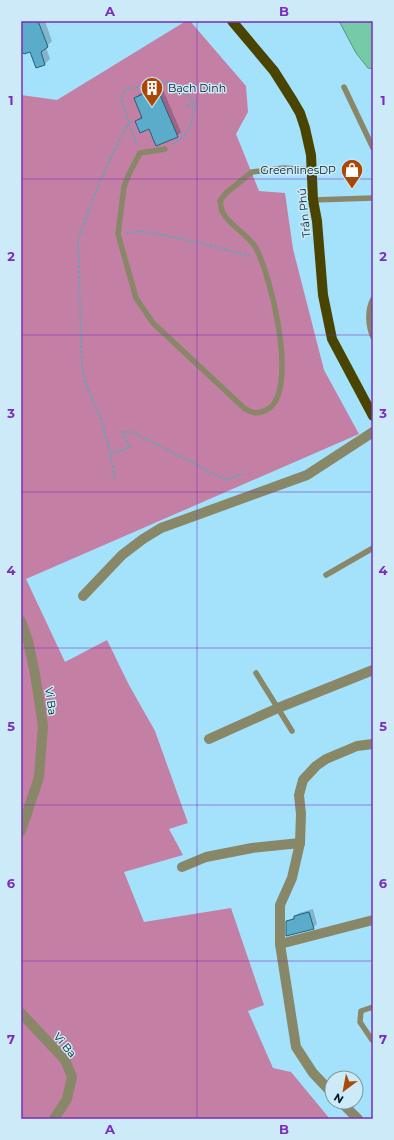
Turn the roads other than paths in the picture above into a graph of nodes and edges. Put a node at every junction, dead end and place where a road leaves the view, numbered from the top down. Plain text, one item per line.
1 (232, 21) edge
2 (344, 88) dead end
3 (373, 148) edge
4 (165, 149) road end
5 (312, 170) junction
6 (373, 198) edge
7 (313, 200) junction
8 (373, 299) edge
9 (373, 337) edge
10 (372, 410) edge
11 (373, 432) edge
12 (373, 548) edge
13 (326, 575) dead end
14 (83, 596) dead end
15 (21, 621) edge
16 (373, 670) edge
17 (256, 672) dead end
18 (278, 708) junction
19 (292, 731) dead end
20 (209, 739) dead end
21 (373, 744) edge
22 (21, 830) edge
23 (300, 843) junction
24 (182, 866) dead end
25 (373, 920) edge
26 (280, 944) junction
27 (373, 1007) edge
28 (21, 1013) edge
29 (372, 1040) dead end
30 (324, 1085) edge
31 (349, 1110) edge
32 (54, 1119) edge
33 (358, 1119) edge

1 - 5 main road, Trần Phú
2 - 3 lane
4 - 5 lane
5 - 7 main road, Trần Phú
6 - 7 lane
7 - 10 main road, Trần Phú
8 - 9 lane
11 - 14 street
12 - 13 lane
15 - 22 street, Vi Ba
16 - 18 street
17 - 18 lane
18 - 19 lane
18 - 20 street
21 - 23 street
23 - 24 street
23 - 26 street
25 - 26 street
26 - 30 street
27 - 29 lane
28 - 32 street, Vi Ba
31 - 33 street

